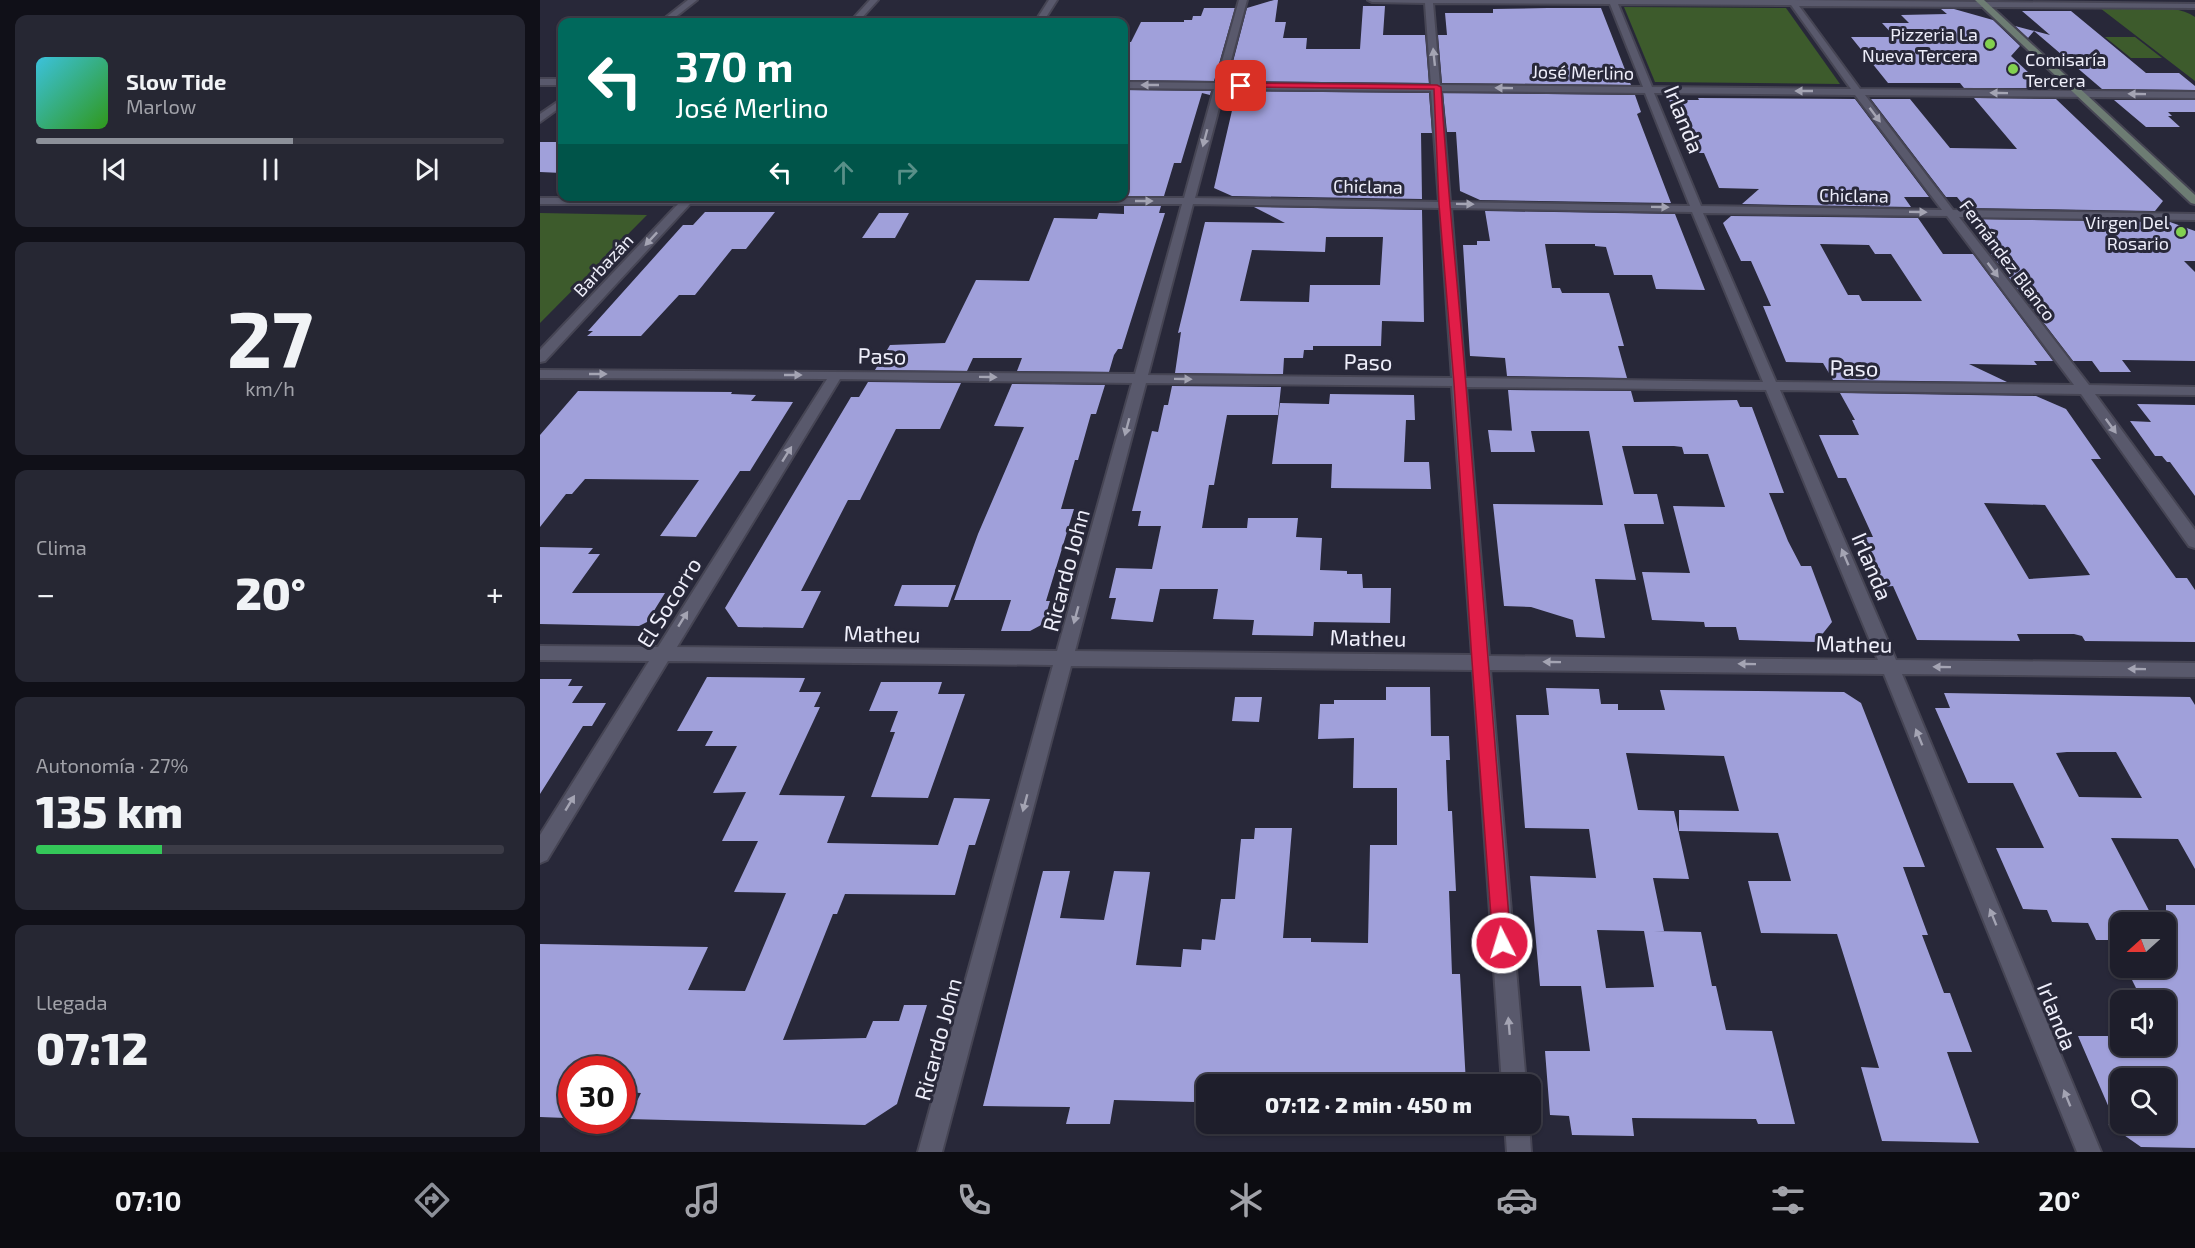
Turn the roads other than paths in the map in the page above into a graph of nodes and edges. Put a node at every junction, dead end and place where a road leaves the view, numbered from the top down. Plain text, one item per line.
1 (693, 0) edge
2 (874, 0) edge
3 (1053, 0) edge
4 (1243, 0) edge
5 (1372, 0) edge
6 (1429, 0) edge
7 (2182, 0) edge
8 (1612, 1) edge
9 (1793, 2) edge
10 (1981, 2) edge
11 (2193, 7) edge
12 (669, 18) edge
13 (858, 18) edge
14 (1042, 18) edge
15 (540, 82) edge
16 (558, 82) edge
17 (1128, 85) edge
18 (1219, 86) junction
19 (1437, 87) junction
20 (1649, 90) junction
21 (1857, 91) junction
22 (2078, 94) junction
23 (2195, 95) edge
24 (558, 105) edge
25 (540, 119) edge
26 (540, 201) edge
27 (558, 201) edge
28 (687, 201) edge
29 (1128, 201) edge
30 (1188, 201) junction
31 (2195, 201) edge
32 (1444, 204) junction
33 (1696, 208) junction
34 (1949, 213) junction
35 (2195, 217) edge
36 (540, 358) edge
37 (540, 374) edge
38 (836, 375) junction
39 (1140, 378) junction
40 (1460, 383) junction
41 (1774, 387) junction
42 (2085, 390) junction
43 (2195, 391) edge
44 (2195, 542) edge
45 (540, 653) edge
46 (662, 653) junction
47 (1064, 657) junction
48 (1479, 661) junction
49 (1890, 666) junction
50 (2195, 670) edge
51 (540, 853) edge
52 (1513, 1074) edge
53 (1518, 1134) edge
54 (930, 1152) edge
55 (1519, 1152) edge
56 (2089, 1152) edge

1 - 12 street
2 - 13 street
3 - 14 street
4 - 18 street, Ricardo John
5 - 6 street
6 - 8 street
19 -> 6 street
7 - 11 street
8 - 9 street
8 - 20 street, Irlanda
9 - 10 street
9 - 21 street, Fernández Blanco
10 - 11 street
10 - 22 main road
15 - 16 street
18 -> 17 street, José Merlino
18 - 19 street, José Merlino
18 -> 30 street, Ricardo John
20 -> 19 street, José Merlino
19 - 32 street
21 -> 20 street, José Merlino
20 - 33 street, Irlanda
22 -> 21 street, José Merlino
21 -> 34 street, Fernández Blanco
23 -> 22 street, José Merlino
22 - 31 main road
24 - 25 street
26 - 27 street, Chiclana
28 -> 36 street, Barbazán
29 -> 30 street, Chiclana
30 - 32 street, Chiclana
30 - 39 street, Ricardo John
32 -> 33 street, Chiclana
32 - 40 street
33 -> 34 street, Chiclana
33 - 41 street, Irlanda
34 - 35 street, Chiclana
34 -> 42 street, Fernández Blanco
37 -> 38 street, Paso
38 -> 39 street, Paso
46 -> 38 street, El Socorro
39 -> 40 street, Paso
39 -> 47 street, Ricardo John
40 - 41 street, Paso
40 - 48 street
41 - 42 street, Paso
49 -> 41 street, Irlanda
42 - 43 street, Paso
42 -> 44 street, Fernández Blanco
45 - 46 street, Matheu
46 - 47 street, Matheu
51 -> 46 street, El Socorro
47 - 48 street, Matheu
47 -> 54 street, Ricardo John
49 -> 48 street, Matheu
52 -> 48 street
50 -> 49 street, Matheu
56 -> 49 street, Irlanda
53 - 55 street

